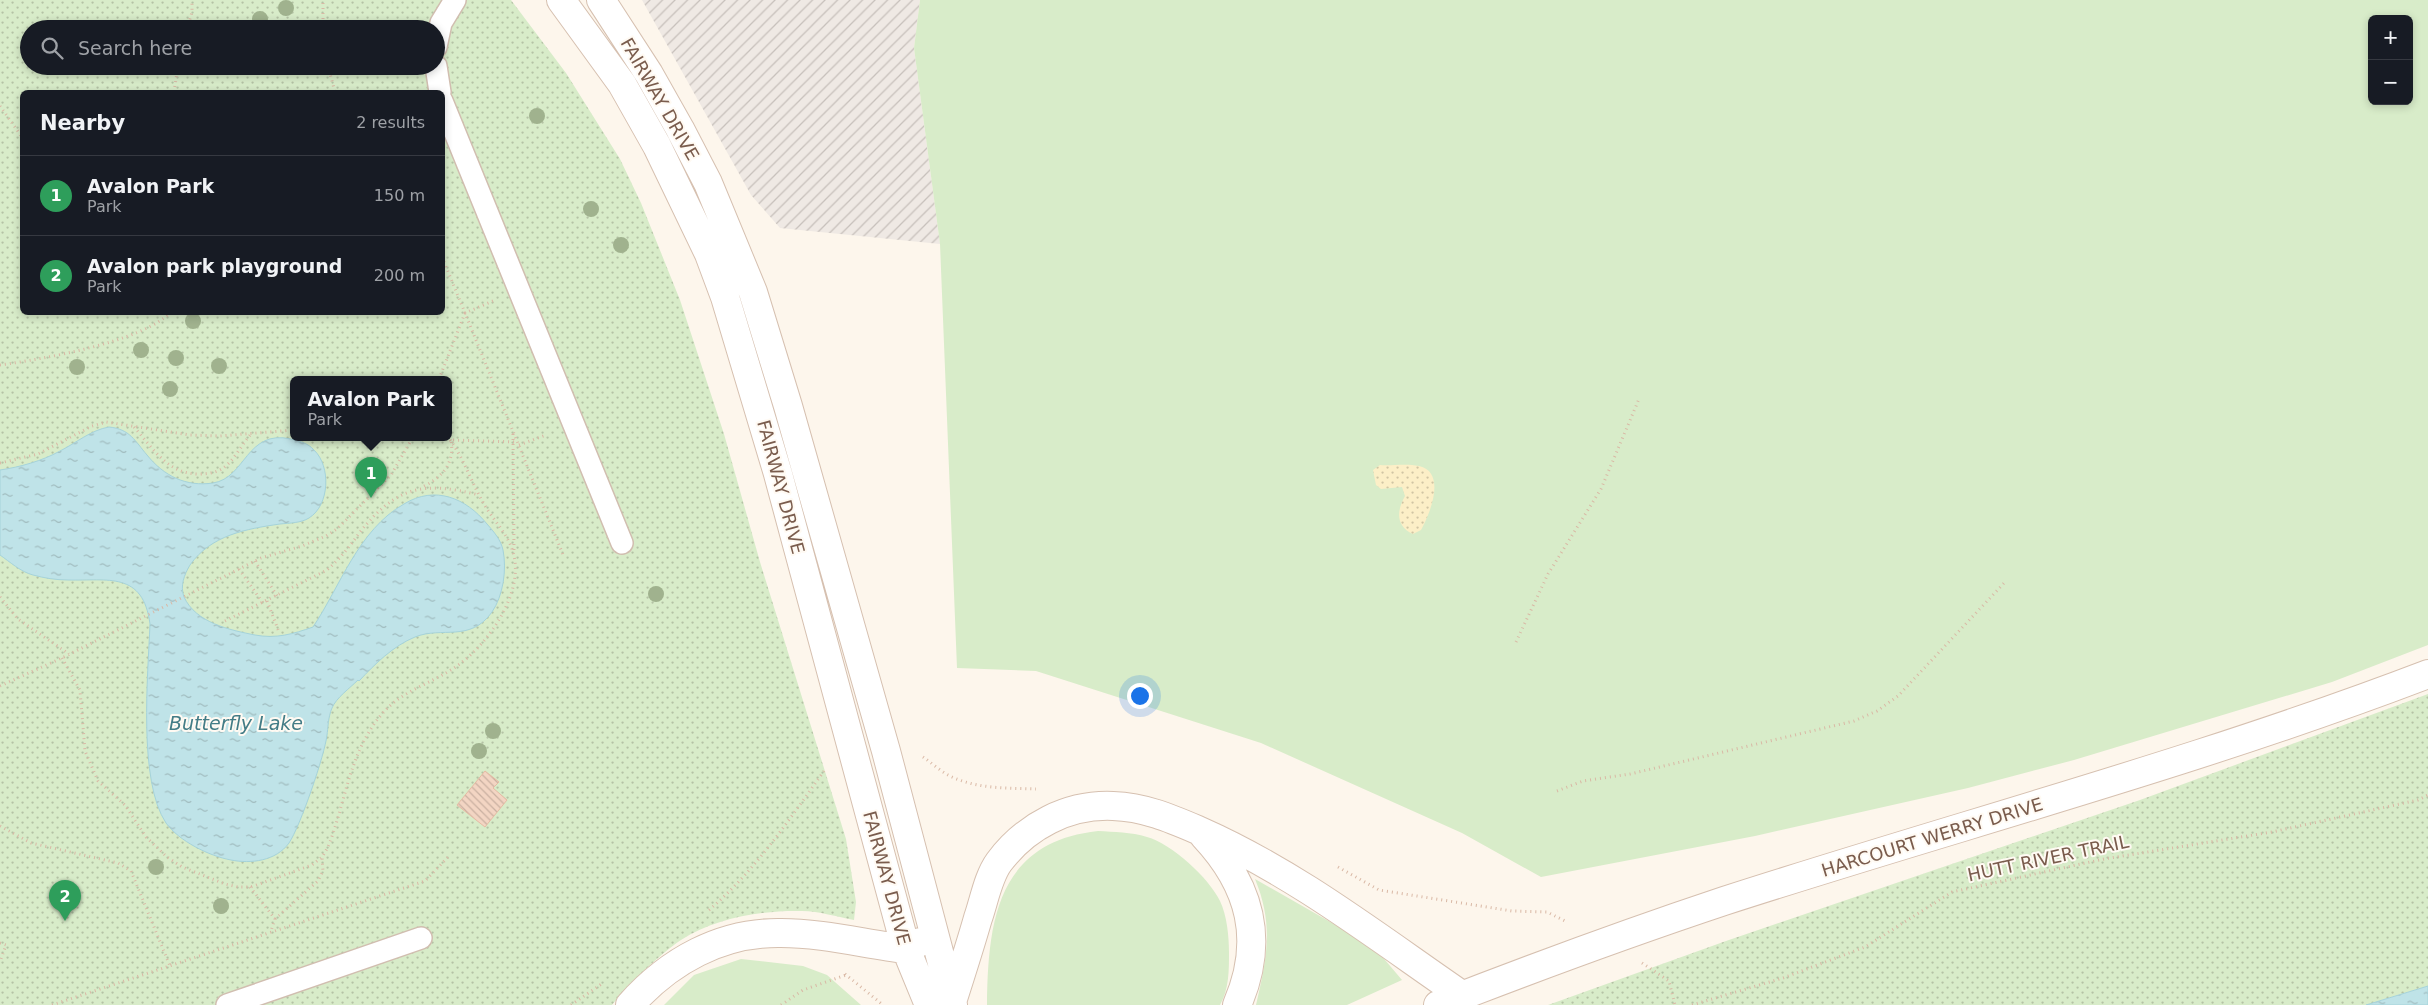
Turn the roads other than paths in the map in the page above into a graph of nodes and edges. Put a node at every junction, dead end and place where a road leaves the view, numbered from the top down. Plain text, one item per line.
1 (455, 0) edge
2 (561, 0) edge
3 (601, 0) edge
4 (443, 20) edge
5 (437, 75) edge
6 (440, 90) edge
7 (445, 108) edge
8 (622, 543) dead end
9 (2428, 674) edge
10 (1198, 830) junction
11 (931, 921) junction
12 (421, 938) dead end
13 (906, 949) junction
14 (1450, 1000) edge
15 (945, 1004) edge
16 (227, 1005) edge
17 (630, 1005) edge
18 (1237, 1005) edge

1 - 4 lane
2 - 13 main road, FAIRWAY DRIVE
3 - 11 main road, FAIRWAY DRIVE
5 - 6 lane
7 - 8 lane
9 - 14 main road, HARCOURT WERRY DRIVE
10 - 14 main road
10 - 15 main road
10 - 18 main road
11 - 13 main road
11 - 15 main road, FAIRWAY DRIVE
12 - 16 lane
13 - 15 main road, FAIRWAY DRIVE
13 - 17 main road

